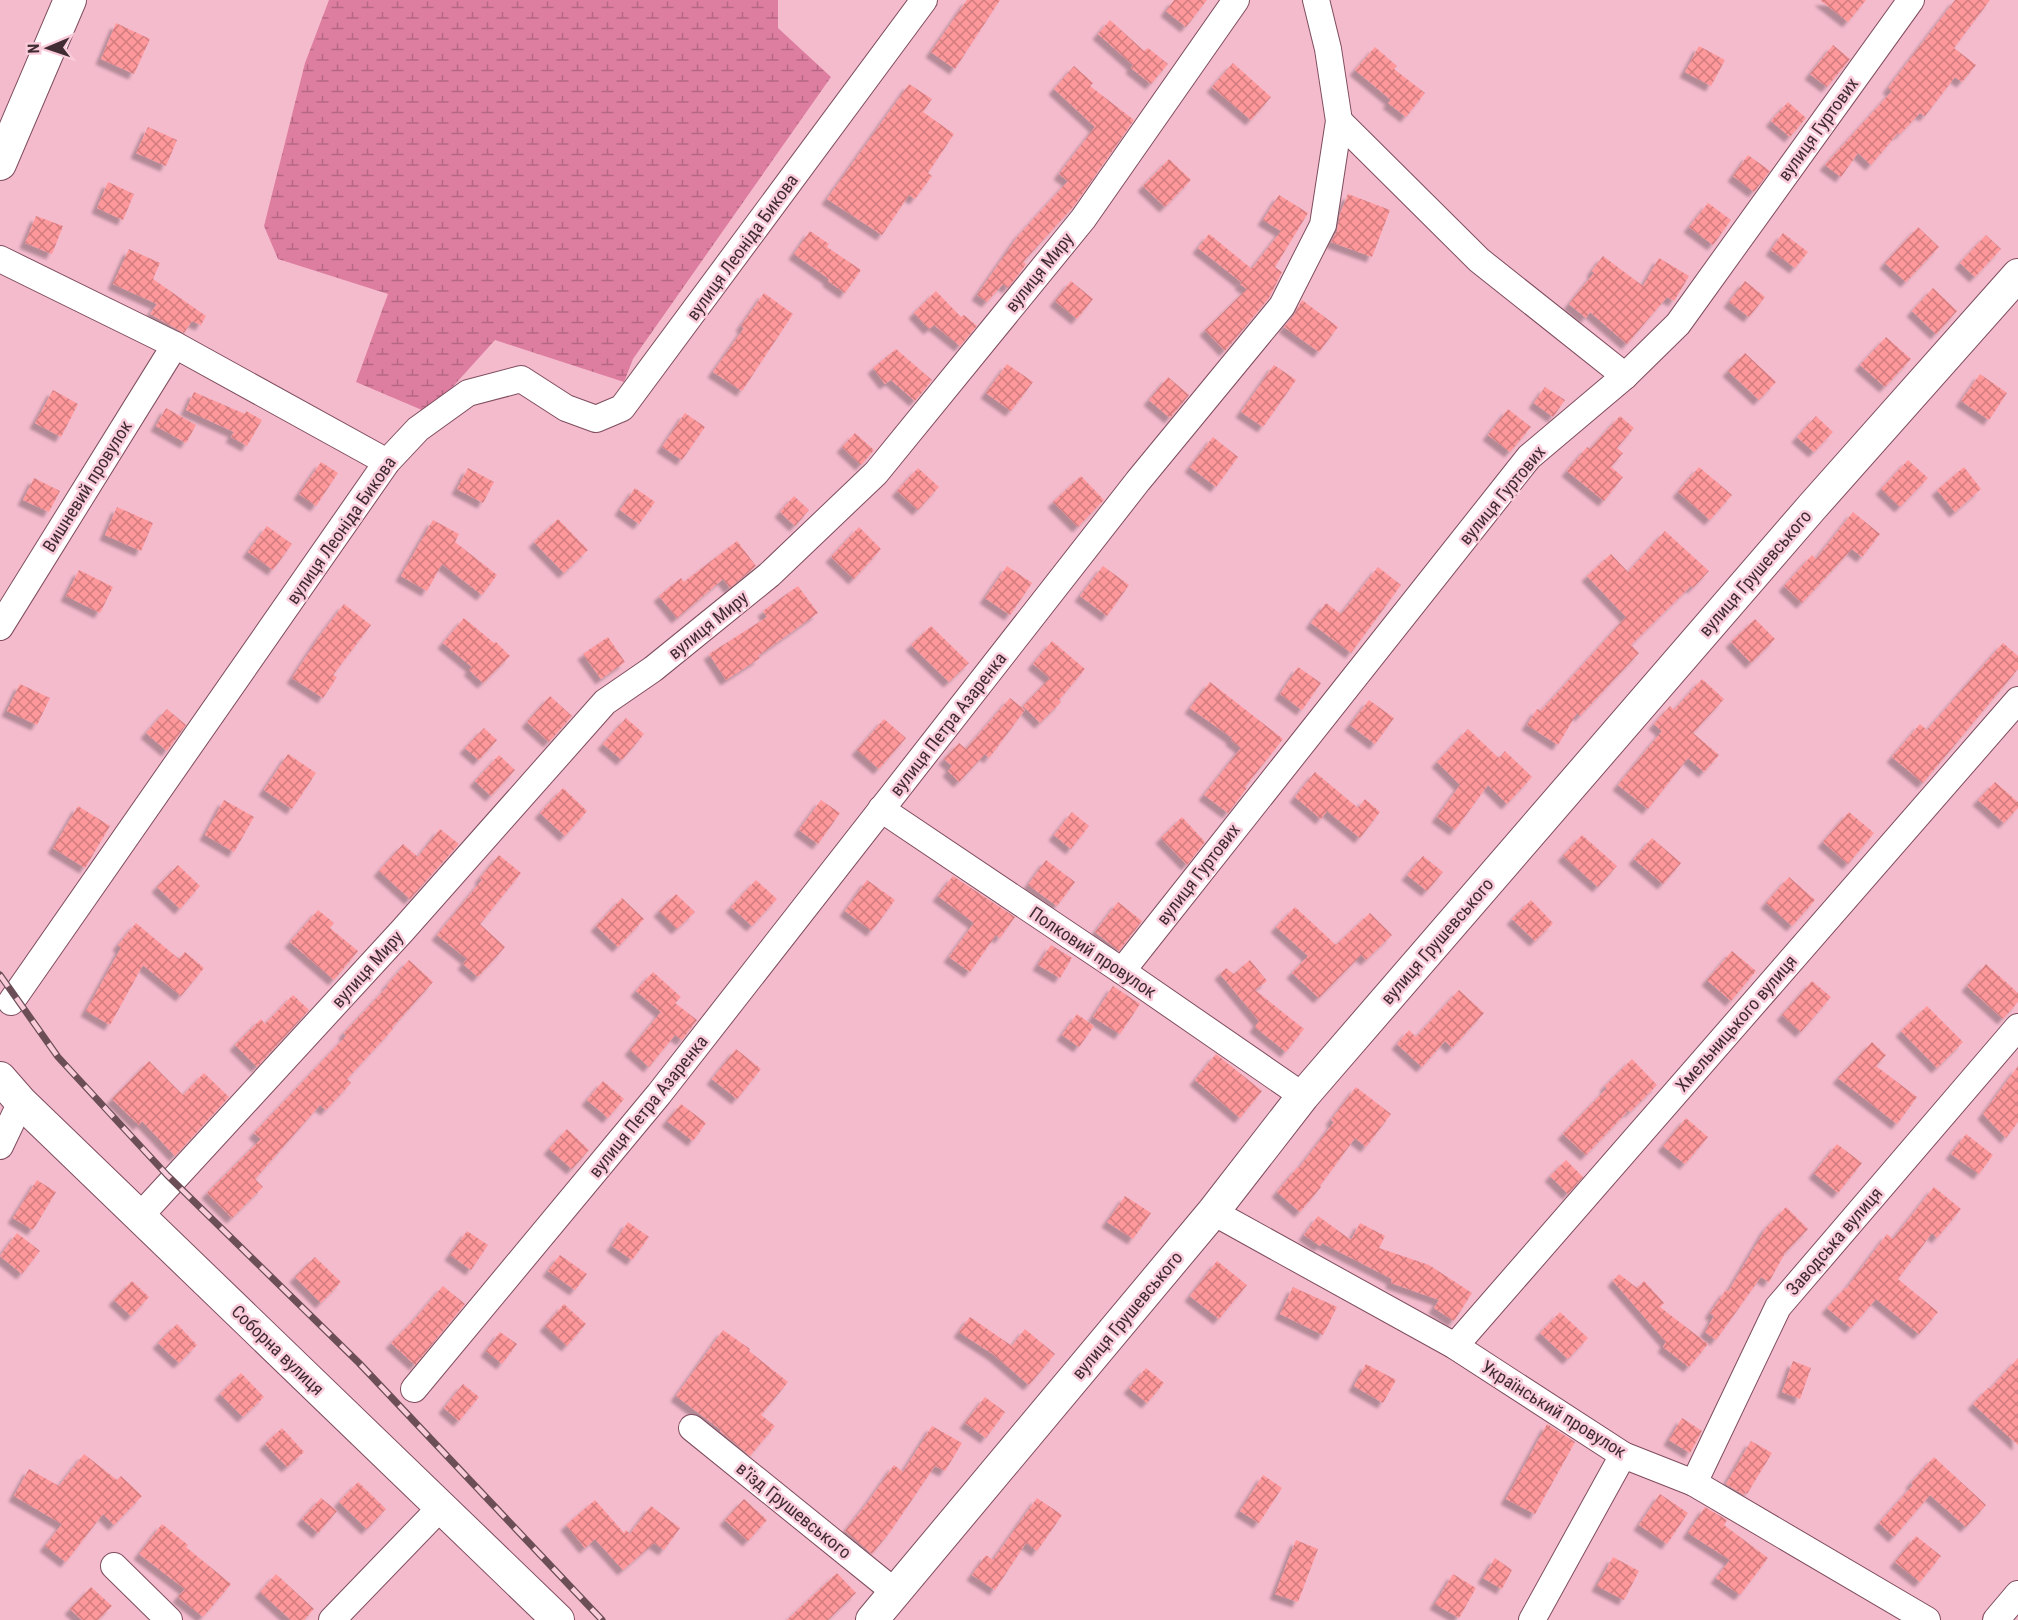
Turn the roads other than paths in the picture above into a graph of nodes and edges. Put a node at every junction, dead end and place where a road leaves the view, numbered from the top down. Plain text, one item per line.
1 (70, 0) edge
2 (924, 0) edge
3 (1236, 0) edge
4 (1316, 0) edge
5 (1911, 0) edge
6 (1339, 121) junction
7 (0, 164) edge
8 (0, 259) edge
9 (2018, 275) edge
10 (175, 345) junction
11 (1625, 376) junction
12 (387, 462) junction
13 (0, 627) edge
14 (2018, 700) edge
15 (881, 809) junction
16 (1122, 970) junction
17 (11, 1002) dead end
18 (2018, 1028) edge
19 (0, 1078) edge
20 (1303, 1096) junction
21 (21, 1102) junction
22 (0, 1146) edge
23 (1213, 1212) junction
24 (140, 1216) junction
25 (1455, 1346) junction
26 (414, 1389) dead end
27 (692, 1428) dead end
28 (1623, 1455) junction
29 (1694, 1483) junction
30 (441, 1508) junction
31 (114, 1566) dead end
32 (895, 1592) junction
33 (2018, 1594) edge
34 (169, 1620) edge
35 (332, 1620) edge
36 (558, 1620) edge
37 (872, 1620) edge
38 (1532, 1620) edge
39 (1927, 1620) edge
40 (1996, 1620) edge

1 - 7 street
2 - 12 street, вулиця Леоніда Бикова
3 - 24 street, вулиця Миру
4 - 6 street, вулиця Петра Азаренка
5 - 11 street, вулиця Гуртових
6 - 11 street
6 - 15 street, вулиця Петра Азаренка
8 - 10 street
9 - 20 street, вулиця Грушевського
10 - 12 street
10 - 13 street, Вишневий провулок
11 - 16 street, вулиця Гуртових
12 - 17 street, вулиця Леоніда Бикова
14 - 25 street, Хмельницького вулиця
15 - 16 street, Полковий провулок
15 - 26 street, вулиця Петра Азаренка
16 - 20 street, Полковий провулок
18 - 29 street, Заводська вулиця
19 - 21 street, Соборна вулиця
20 - 23 street, вулиця Грушевського
21 - 22 street
21 - 24 street, Соборна вулиця
23 - 25 street, Український провулок
23 - 32 street, вулиця Грушевського
24 - 30 street, Соборна вулиця
25 - 28 street, Український провулок
27 - 32 street, в'їзд Грушевського
28 - 29 street, Український провулок
28 - 38 street
29 - 39 street, Український провулок
30 - 35 street
30 - 36 street, Соборна вулиця
31 - 34 street
32 - 37 street, вулиця Грушевського
33 - 40 street

